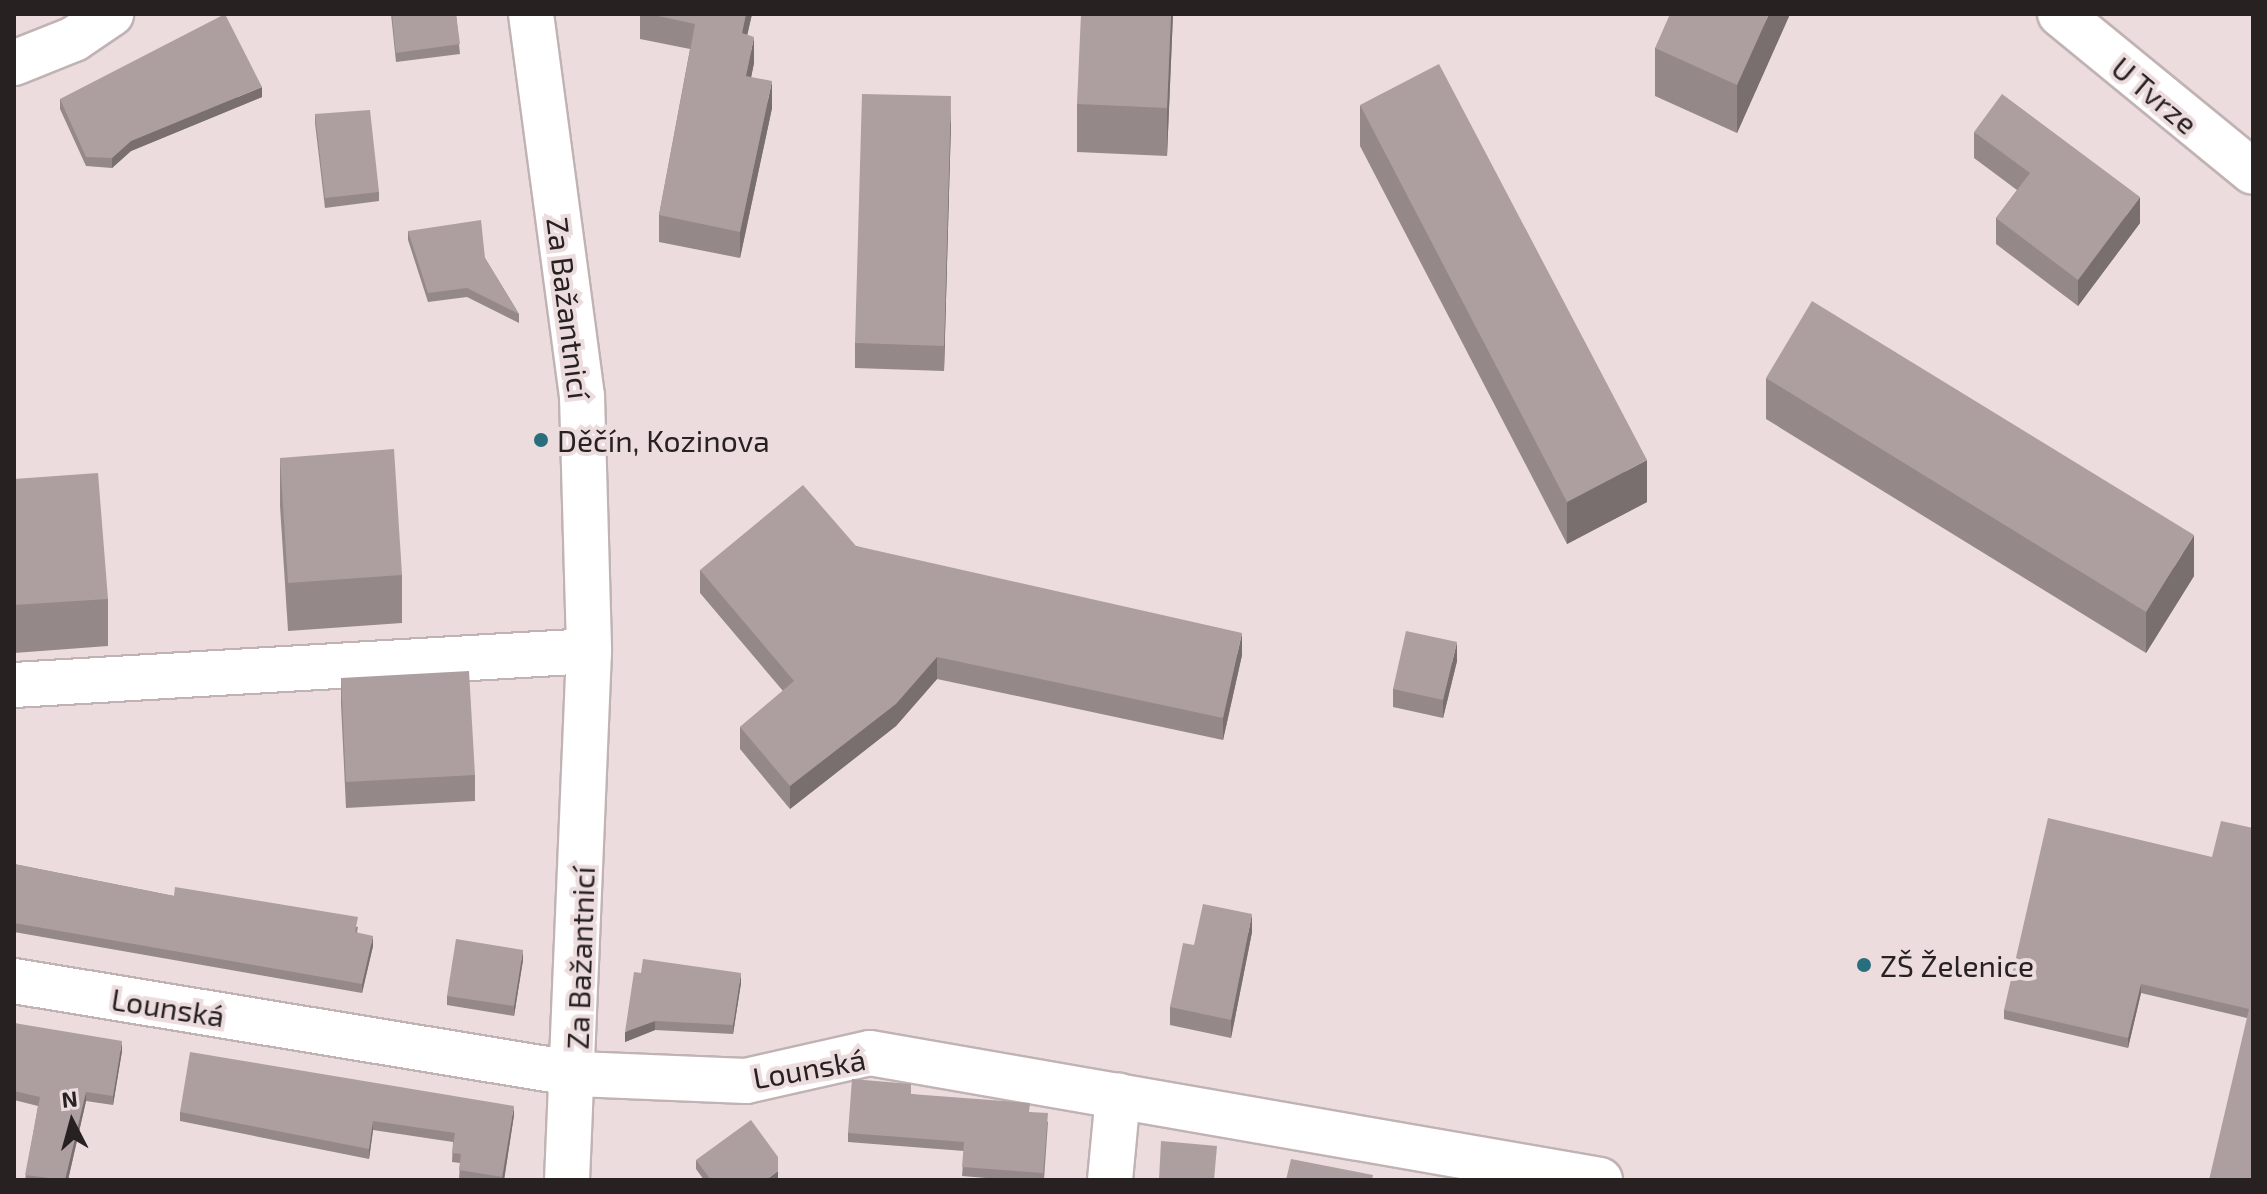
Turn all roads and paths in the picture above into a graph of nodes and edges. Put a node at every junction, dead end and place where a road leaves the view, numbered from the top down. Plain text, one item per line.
1 (111, 14) edge
2 (531, 14) edge
3 (2060, 14) edge
4 (14, 63) edge
5 (2253, 172) edge
6 (589, 651) junction
7 (14, 685) edge
8 (14, 981) edge
9 (577, 1074) junction
10 (1118, 1095) junction
11 (567, 1180) edge
12 (1110, 1180) edge
13 (1600, 1180) edge

1 - 4 street
2 - 6 street, Za Bažantnicí
3 - 5 street, U Tvrze
6 - 7 street
6 - 9 street, Za Bažantnicí
8 - 9 street, Lounská
9 - 10 street, Lounská
9 - 11 street, Za Bažantnicí
10 - 12 street
10 - 13 street, Lounská

